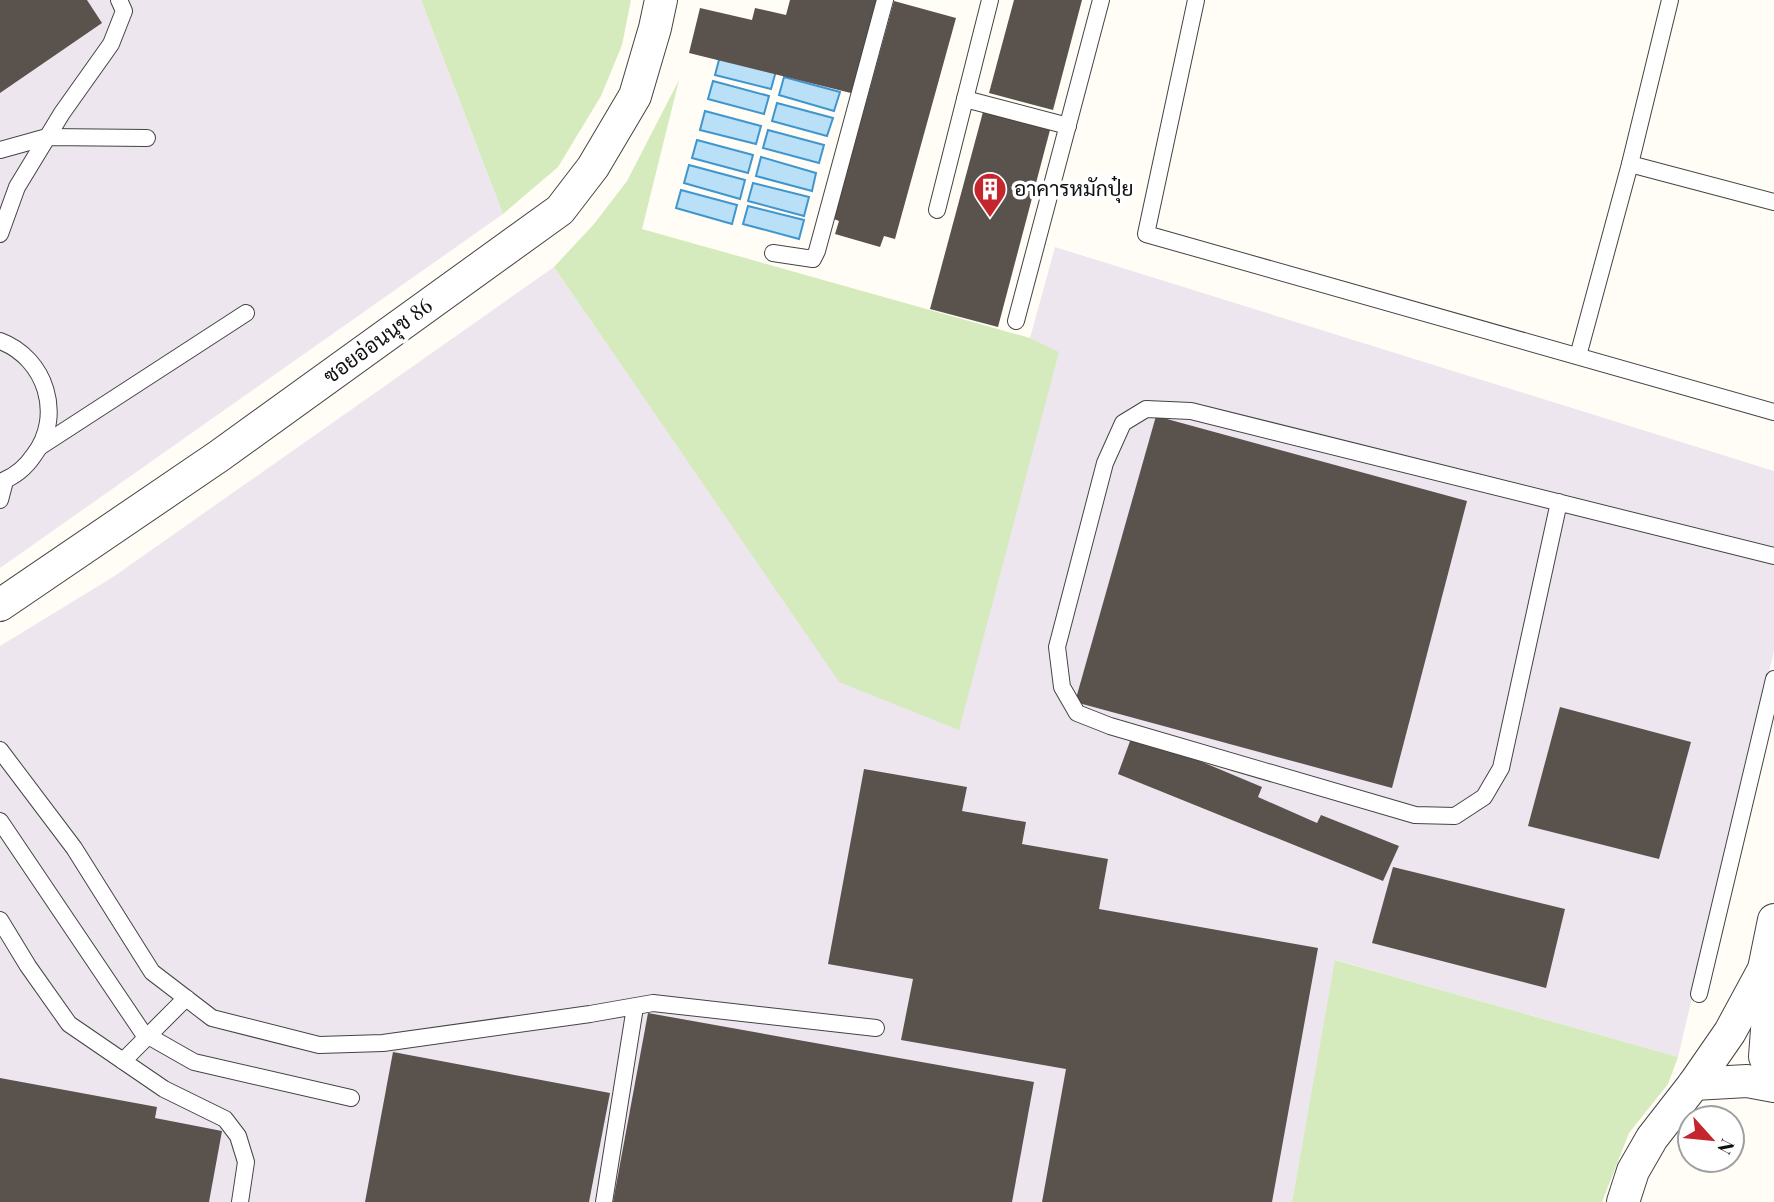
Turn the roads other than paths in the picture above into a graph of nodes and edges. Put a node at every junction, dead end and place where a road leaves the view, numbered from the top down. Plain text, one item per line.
1 (119, 0) edge
2 (661, 0) edge
3 (885, 0) edge
4 (990, 0) edge
5 (1101, 0) edge
6 (1196, 0) edge
7 (1670, 0) edge
8 (965, 99) junction
9 (1068, 126) junction
10 (47, 137) junction
11 (147, 138) dead end
12 (0, 150) edge
13 (1630, 164) junction
14 (1774, 202) edge
15 (937, 210) dead end
16 (0, 234) edge
17 (773, 253) dead end
18 (246, 313) dead end
19 (1016, 321) dead end
20 (0, 341) edge
21 (1578, 356) junction
22 (1774, 412) edge
23 (41, 446) junction
24 (2, 481) edge
25 (0, 500) edge
26 (1559, 502) junction
27 (1774, 556) edge
28 (0, 605) edge
29 (1774, 679) edge
30 (0, 750) edge
31 (0, 821) edge
32 (1774, 919) edge
33 (0, 920) edge
34 (1764, 969) junction
35 (1699, 994) dead end
36 (186, 998) junction
37 (635, 1006) junction
38 (876, 1028) dead end
39 (148, 1037) junction
40 (123, 1061) junction
41 (1774, 1073) edge
42 (1695, 1084) junction
43 (1774, 1086) edge
44 (351, 1098) dead end
45 (240, 1202) edge
46 (604, 1202) edge
47 (1623, 1202) edge

1 - 10 lane
2 - 28 street, ซอยอ่อนนุช 86
3 - 17 lane
4 - 8 lane
5 - 9 lane
6 - 21 lane
7 - 13 lane
8 - 9 lane
8 - 15 lane
9 - 19 lane
10 - 11 lane
10 - 12 lane
10 - 16 lane
13 - 14 lane
13 - 21 lane
18 - 23 lane
20 - 23 lane
21 - 22 lane
23 - 24 lane
24 - 25 lane
26 - 26 lane
26 - 27 lane
29 - 35 lane
30 - 36 lane
31 - 39 lane
32 - 34 street
33 - 40 lane
34 - 41 street
34 - 42 street
36 - 37 lane
36 - 39 lane
37 - 38 lane
37 - 46 lane
39 - 40 lane
39 - 44 lane
40 - 45 lane
42 - 43 street
42 - 47 street

